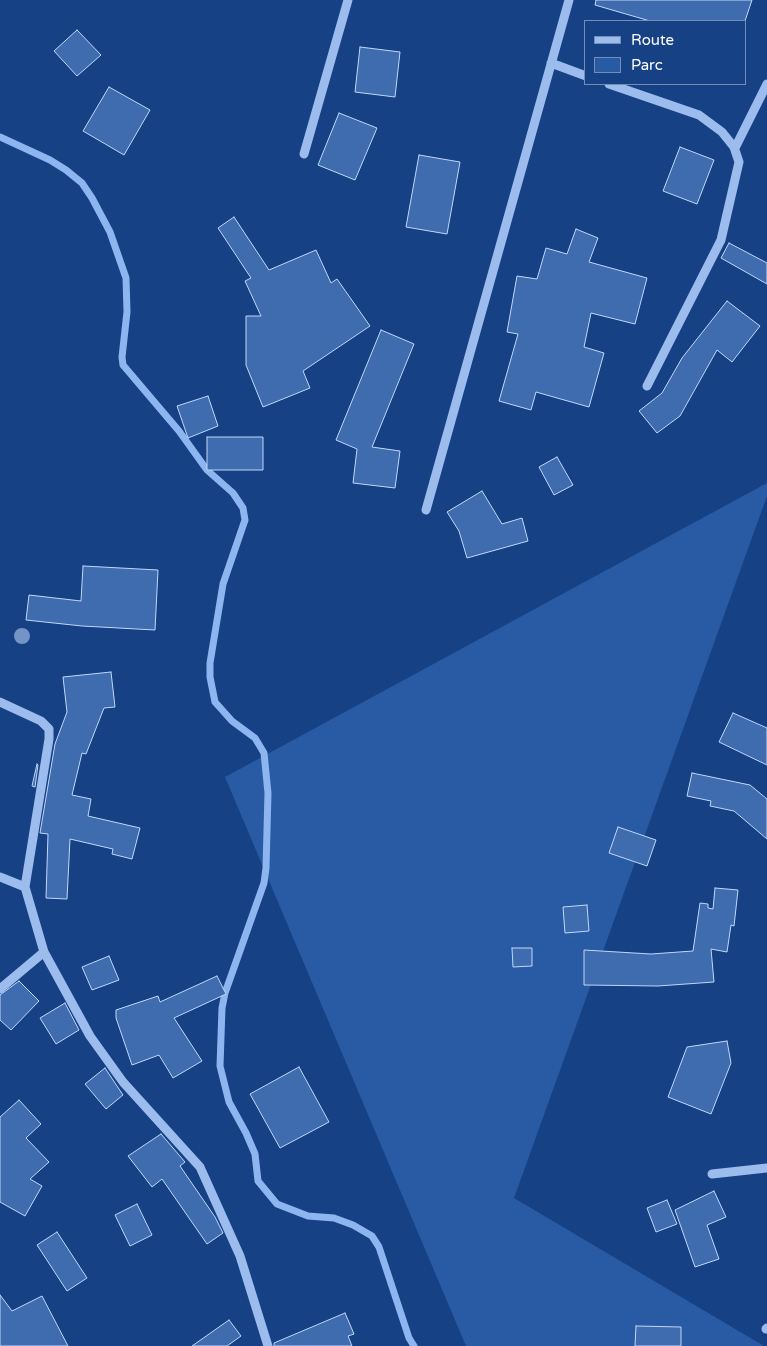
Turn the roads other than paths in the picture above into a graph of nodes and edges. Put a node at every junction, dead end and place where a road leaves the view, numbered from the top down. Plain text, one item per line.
1 (348, 0) edge
2 (569, 0) edge
3 (551, 64) junction
4 (584, 75) edge
5 (767, 84) edge
6 (612, 85) edge
7 (735, 148) junction
8 (304, 154) dead end
9 (647, 386) dead end
10 (426, 510) dead end
11 (0, 702) edge
12 (0, 877) edge
13 (25, 887) junction
14 (44, 952) junction
15 (0, 990) edge
16 (767, 1168) edge
17 (712, 1174) dead end
18 (268, 1346) edge

1 - 8 street
2 - 3 street
3 - 4 street
3 - 10 street
5 - 7 street
6 - 7 street
7 - 9 street
11 - 13 street
12 - 13 street
13 - 14 street
14 - 15 street
14 - 18 street
16 - 17 street

